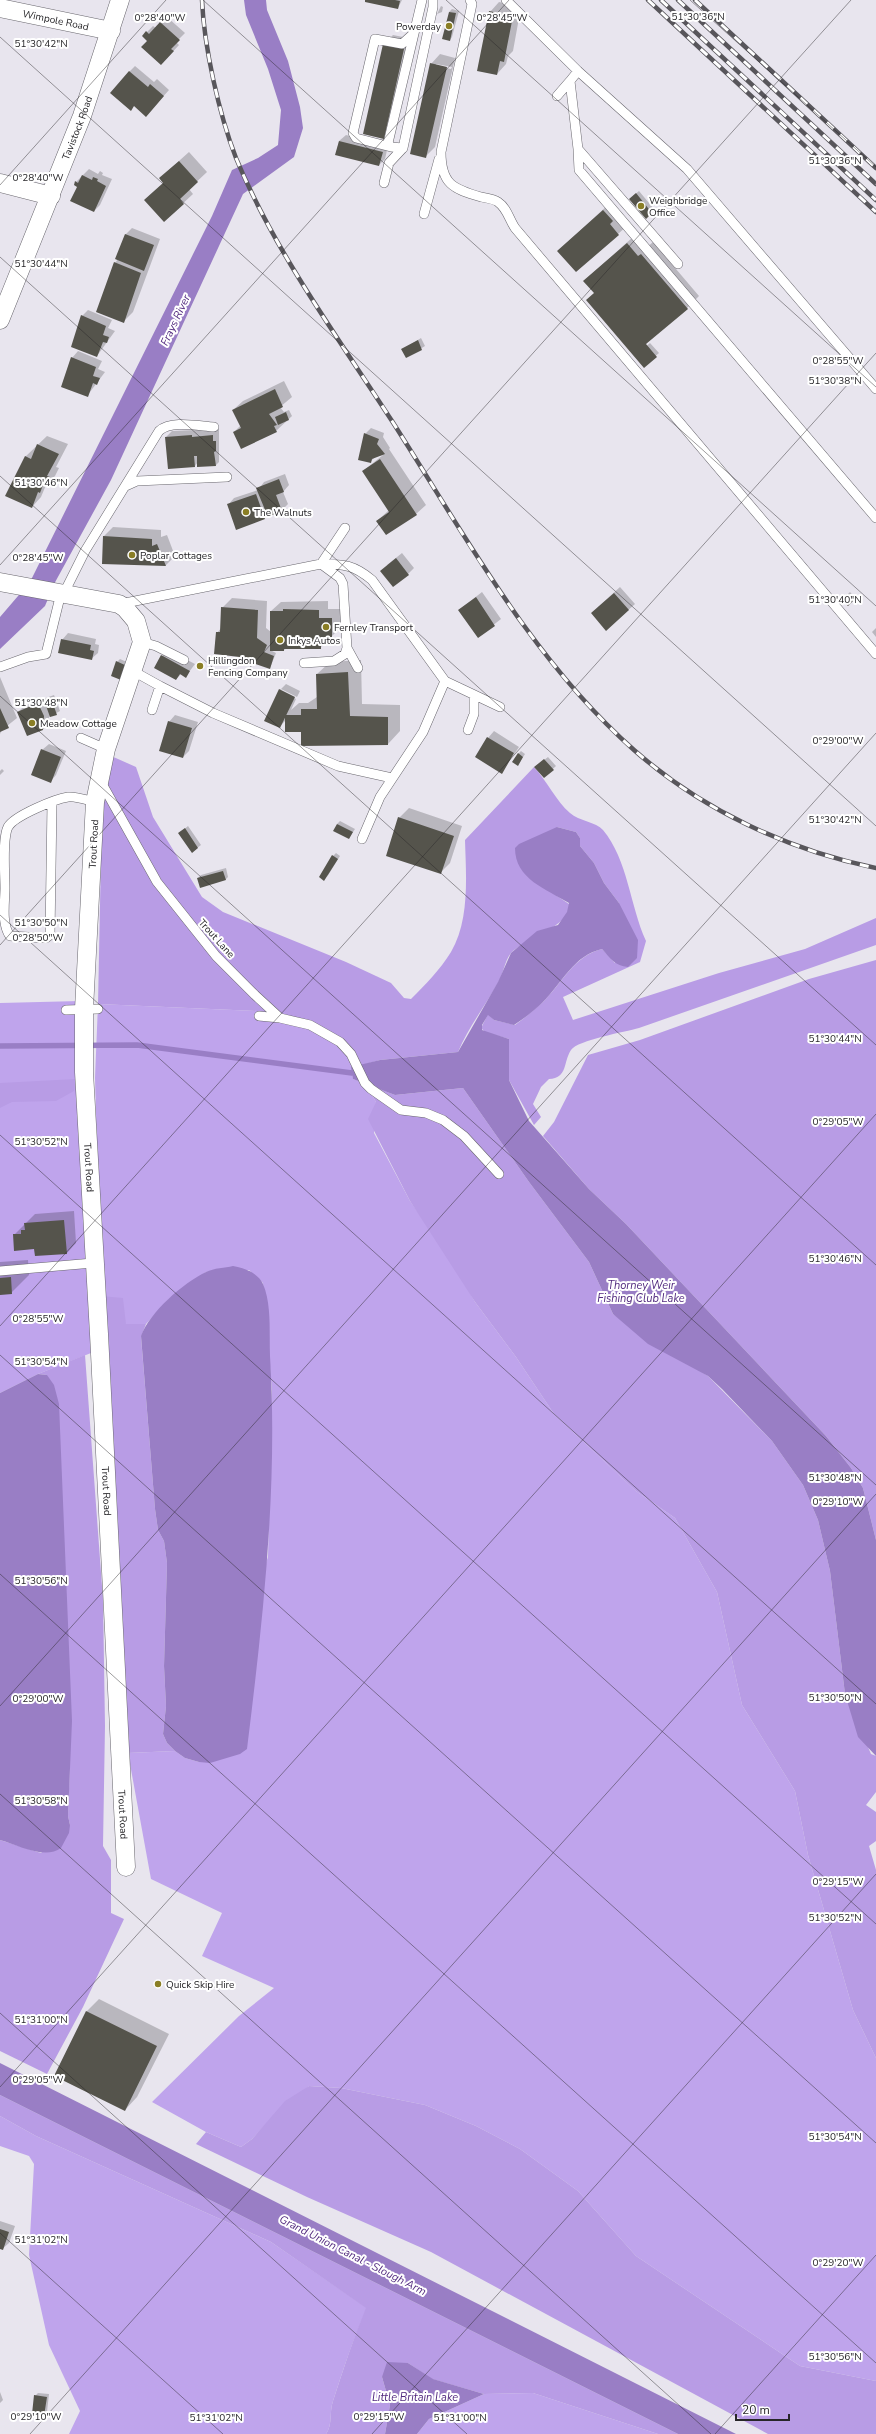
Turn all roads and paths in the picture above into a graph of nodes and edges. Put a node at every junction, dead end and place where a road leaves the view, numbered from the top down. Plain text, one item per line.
1 (120, 0) edge
2 (422, 0) edge
3 (433, 0) edge
4 (470, 0) edge
5 (506, 0) edge
6 (0, 8) edge
7 (111, 31) junction
8 (414, 32) junction
9 (578, 71) junction
10 (570, 81) junction
11 (557, 96) dead end
12 (391, 147) junction
13 (403, 148) junction
14 (578, 149) junction
15 (441, 152) junction
16 (0, 182) edge
17 (384, 183) dead end
18 (51, 196) junction
19 (424, 214) dead end
20 (678, 264) dead end
21 (0, 320) edge
22 (876, 389) edge
23 (214, 427) dead end
24 (227, 477) dead end
25 (126, 486) junction
26 (876, 518) edge
27 (345, 528) dead end
28 (321, 564) junction
29 (0, 582) edge
30 (62, 593) junction
31 (119, 604) junction
32 (142, 642) junction
33 (347, 648) junction
34 (876, 654) edge
35 (184, 660) dead end
36 (304, 663) dead end
37 (0, 667) edge
38 (358, 668) dead end
39 (133, 671) junction
40 (445, 682) junction
41 (160, 686) junction
42 (474, 695) junction
43 (500, 707) dead end
44 (152, 710) dead end
45 (468, 730) dead end
46 (81, 738) dead end
47 (106, 749) junction
48 (392, 778) junction
49 (101, 782) junction
50 (95, 802) junction
51 (52, 803) junction
52 (362, 840) dead end
53 (66, 1010) dead end
54 (89, 1013) junction
55 (259, 1016) dead end
56 (280, 1018) junction
57 (499, 1174) dead end
58 (94, 1263) junction
59 (0, 1271) edge
60 (126, 1867) dead end

1 - 7 street, Tavistock Road
2 - 8 lane
3 - 13 lane
4 - 15 lane
5 - 9 lane
6 - 7 street, Wimpole Road
7 - 18 street, Tavistock Road
8 - 12 lane
8 - 12 lane
9 - 10 lane
9 - 22 lane
10 - 11 lane
10 - 14 lane
12 - 13 lane
13 - 17 lane
14 - 20 lane
14 - 26 lane
15 - 19 lane
15 - 34 lane
16 - 18 street
18 - 21 street, Tavistock Road
23 - 25 lane
24 - 25 lane
25 - 30 lane
27 - 28 lane
28 - 31 lane
28 - 33 lane
28 - 40 lane
29 - 30 street
30 - 31 street
30 - 37 lane
31 - 32 street
32 - 35 lane
32 - 39 street, Trout Road
33 - 36 lane
33 - 38 lane
39 - 41 lane
39 - 47 street, Trout Road
40 - 42 lane
40 - 48 lane
41 - 44 lane
41 - 48 lane
42 - 43 lane
42 - 45 lane
46 - 47 lane
47 - 49 street, Trout Road
48 - 52 lane
49 - 50 street, Trout Road
49 - 56 lane, Trout Lane
50 - 51 lane
50 - 54 street, Trout Road
51 - 51 lane
53 - 54 lane
54 - 58 street, Trout Road
55 - 56 lane
56 - 57 lane, Trout Lane
58 - 59 lane
58 - 60 street, Trout Road

